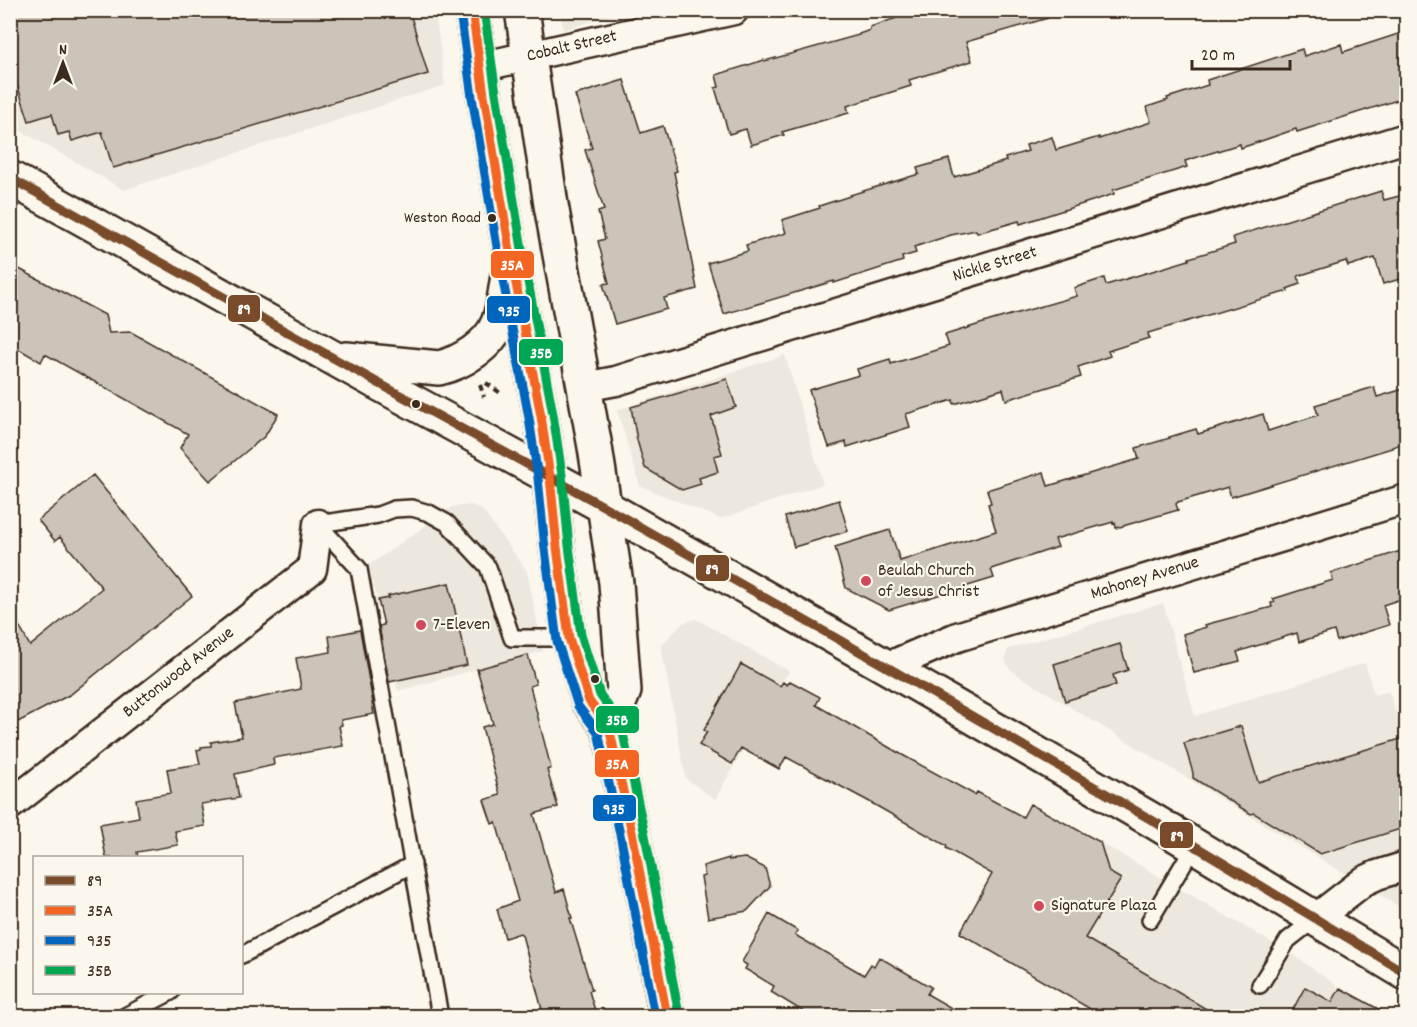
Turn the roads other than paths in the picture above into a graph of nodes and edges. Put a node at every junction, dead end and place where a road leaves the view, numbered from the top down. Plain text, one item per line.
1 (472, 10) edge
2 (522, 10) edge
3 (734, 10) edge
4 (657, 19) edge
5 (529, 56) junction
6 (480, 67) junction
7 (1407, 138) edge
8 (10, 178) edge
9 (511, 257) junction
10 (333, 358) junction
11 (584, 387) junction
12 (550, 477) junction
13 (1407, 499) edge
14 (605, 507) junction
15 (318, 524) junction
16 (569, 638) junction
17 (887, 667) junction
18 (609, 727) junction
19 (10, 805) edge
20 (1194, 846) junction
21 (413, 864) junction
22 (1407, 866) edge
23 (1315, 919) junction
24 (1150, 920) dead end
25 (243, 954) edge
26 (1407, 973) edge
27 (1260, 985) dead end
28 (169, 994) edge
29 (125, 1017) edge
30 (440, 1017) edge
31 (667, 1017) edge

1 - 6 main road
2 - 5 main road
3 - 4 street, Cobalt Street
4 - 5 street, Cobalt Street
5 - 6 street, Cobalt Street
5 - 11 main road
6 - 9 main road
7 - 11 street, Nickle Street
8 - 10 main road
9 - 10 main road
9 - 12 main road
10 - 12 main road
11 - 14 main road
12 - 14 main road
12 - 16 main road
13 - 17 street, Mahoney Avenue
14 - 17 main road
14 - 18 main road
15 - 16 lane
15 - 19 street, Buttonwood Avenue
15 - 21 lane
16 - 18 main road
17 - 20 main road
18 - 31 main road
20 - 23 main road
20 - 24 lane
21 - 25 lane
21 - 30 lane
22 - 23 street
23 - 26 main road
23 - 27 lane
28 - 29 lane

